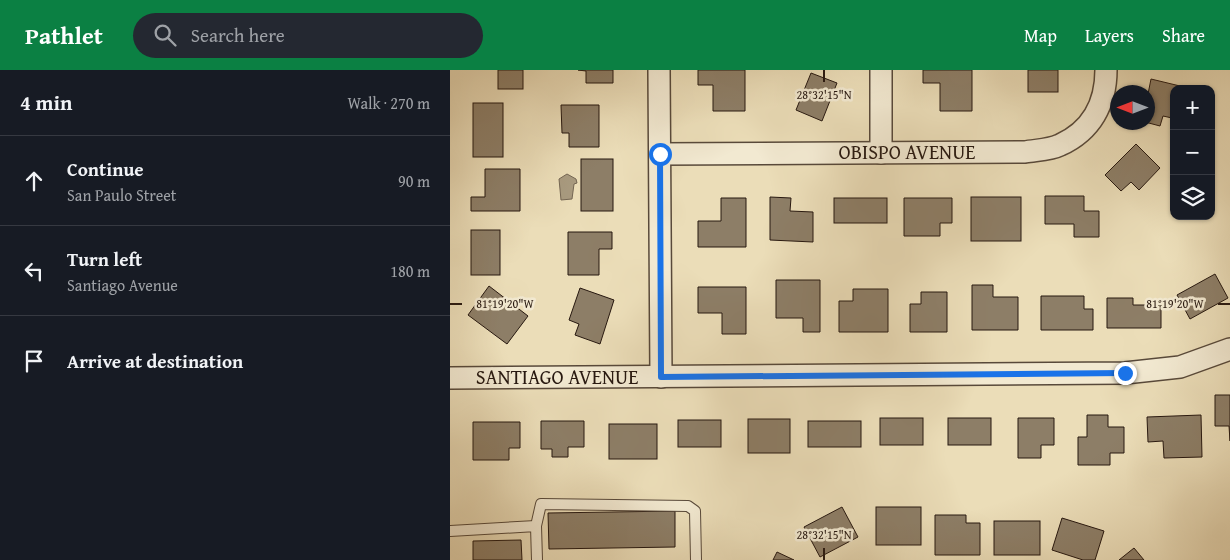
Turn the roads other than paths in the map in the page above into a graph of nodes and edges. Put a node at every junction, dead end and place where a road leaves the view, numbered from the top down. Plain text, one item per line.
1 (659, 70) edge
2 (881, 70) edge
3 (1106, 70) edge
4 (881, 153) junction
5 (660, 154) junction
6 (1230, 348) edge
7 (661, 377) junction
8 (450, 378) edge
9 (536, 526) junction
10 (450, 530) edge
11 (537, 560) edge
12 (696, 560) edge

1 - 5 street
2 - 4 street
3 - 4 street, OBISPO AVENUE
4 - 5 street, OBISPO AVENUE
5 - 7 street
6 - 7 street, SANTIAGO AVENUE
7 - 8 street, SANTIAGO AVENUE
9 - 10 lane
9 - 11 lane
9 - 12 lane

